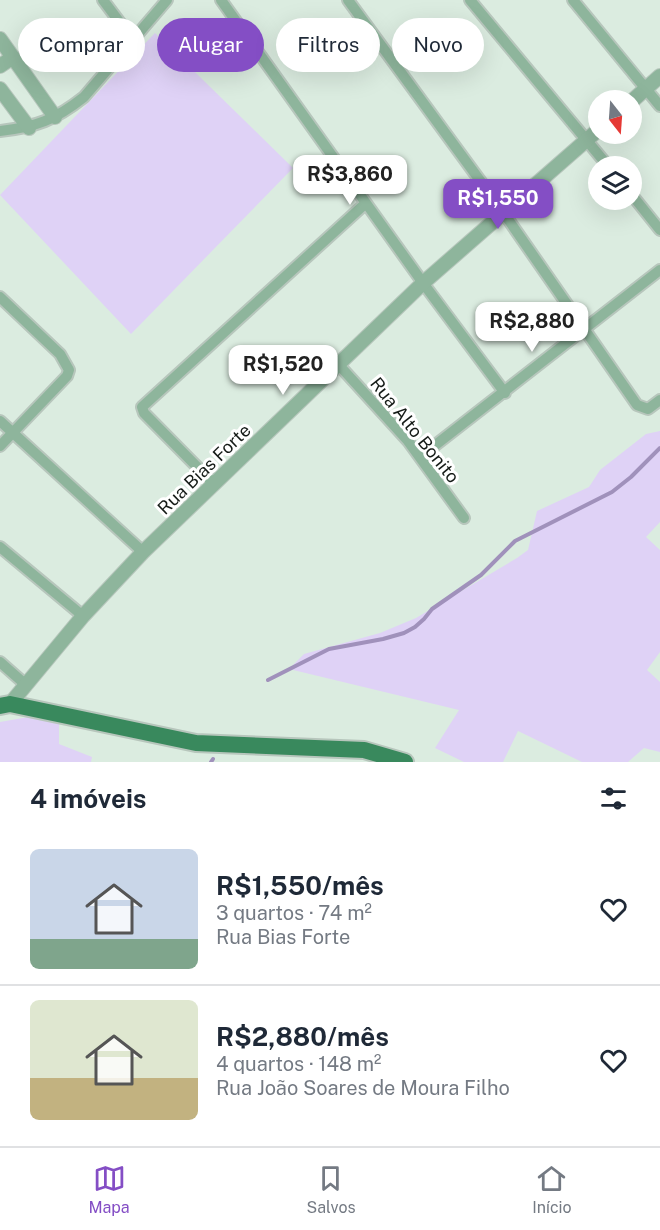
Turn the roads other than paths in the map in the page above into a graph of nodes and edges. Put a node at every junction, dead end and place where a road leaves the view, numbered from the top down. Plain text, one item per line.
1 (103, 0) edge
2 (167, 0) edge
3 (221, 0) edge
4 (348, 0) edge
5 (470, 0) edge
6 (573, 0) edge
7 (116, 18) edge
8 (145, 26) edge
9 (0, 39) edge
10 (13, 57) junction
11 (0, 66) edge
12 (105, 72) edge
13 (660, 76) edge
14 (0, 89) edge
15 (646, 89) junction
16 (642, 92) edge
17 (660, 106) edge
18 (55, 117) junction
19 (29, 128) junction
20 (0, 130) edge
21 (587, 140) junction
22 (600, 156) edge
23 (366, 203) junction
24 (642, 208) edge
25 (504, 212) junction
26 (660, 230) edge
27 (660, 270) edge
28 (423, 283) junction
29 (0, 297) edge
30 (584, 330) junction
31 (338, 364) junction
32 (504, 393) junction
33 (660, 400) edge
34 (0, 422) edge
35 (13, 433) junction
36 (0, 446) edge
37 (420, 457) junction
38 (214, 484) junction
39 (464, 518) dead end
40 (0, 547) edge
41 (143, 552) junction
42 (83, 616) junction
43 (0, 662) edge
44 (26, 685) junction
45 (5, 705) edge
46 (405, 762) edge

1 - 7 street
2 - 8 street
3 - 23 street
4 - 25 street
5 - 21 street
6 - 15 street
9 - 10 street
10 - 11 street
10 - 18 street
12 - 18 street
13 - 15 street
14 - 19 street
15 - 16 street
15 - 17 street
18 - 19 street
19 - 20 street
21 - 22 street
21 - 25 street, Rua Bias Forte
23 - 28 street
23 - 38 street
24 - 26 street
25 - 28 street, Rua Bias Forte
25 - 30 street
27 - 30 street
28 - 31 street, Rua Bias Forte
28 - 32 street
29 - 35 street
30 - 32 street
30 - 33 street
31 - 37 street, Rua Alto Bonito
31 - 38 street, Rua Bias Forte
32 - 37 street
34 - 35 street
35 - 36 street
35 - 41 street
37 - 39 street, Rua Alto Bonito
38 - 41 street, Rua Bias Forte
40 - 42 street
41 - 42 street, Rua Bias Forte
42 - 44 street, Rua Bias Forte
43 - 44 street
44 - 45 street, Rua Bias Forte
45 - 46 main road

